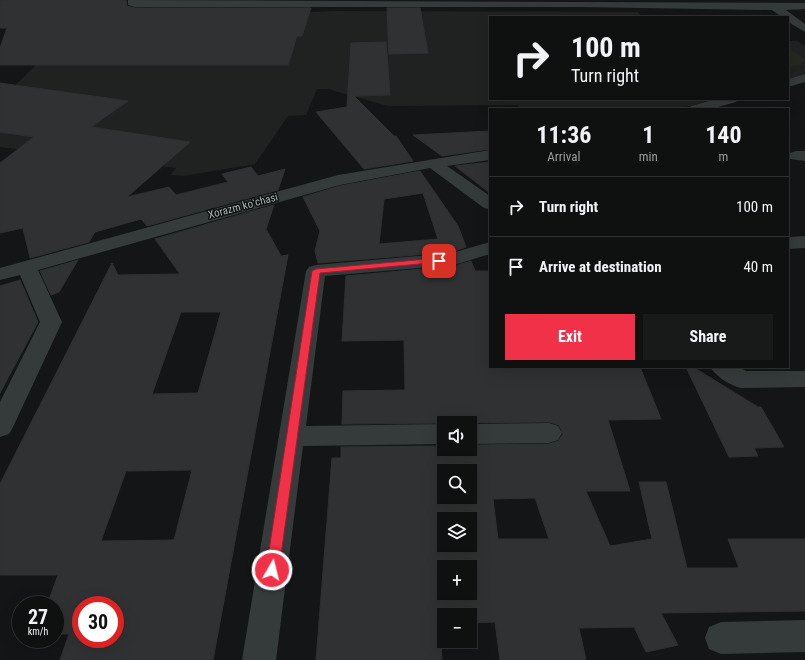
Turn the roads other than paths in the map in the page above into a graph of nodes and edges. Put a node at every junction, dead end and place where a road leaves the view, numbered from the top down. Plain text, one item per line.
1 (134, 2) edge
2 (243, 2) edge
3 (350, 2) edge
4 (470, 2) edge
5 (805, 6) edge
6 (775, 7) junction
7 (787, 16) edge
8 (789, 17) edge
9 (805, 29) edge
10 (805, 78) edge
11 (789, 83) edge
12 (728, 100) edge
13 (700, 108) edge
14 (489, 156) edge
15 (433, 163) junction
16 (489, 203) edge
17 (789, 242) edge
18 (805, 242) edge
19 (489, 248) edge
20 (26, 266) junction
21 (0, 274) edge
22 (723, 368) edge
23 (805, 378) edge
24 (0, 427) edge
25 (549, 432) dead end
26 (437, 434) edge
27 (477, 434) edge
28 (292, 436) junction
29 (805, 636) edge
30 (721, 638) dead end
31 (259, 660) edge

1 - 2 street
2 - 3 street
3 - 4 street
4 - 6 street
5 - 6 street
6 - 7 street
8 - 9 street
10 - 11 street
12 - 13 street
14 - 15 street, Xorazm koʻchasi
15 - 16 street
15 - 20 street, Xorazm koʻchasi
17 - 18 street
19 - 28 street
20 - 21 street, Xorazm koʻchasi
20 - 24 street
22 - 23 street
25 - 27 street
26 - 28 street
28 - 31 street
29 - 30 street

